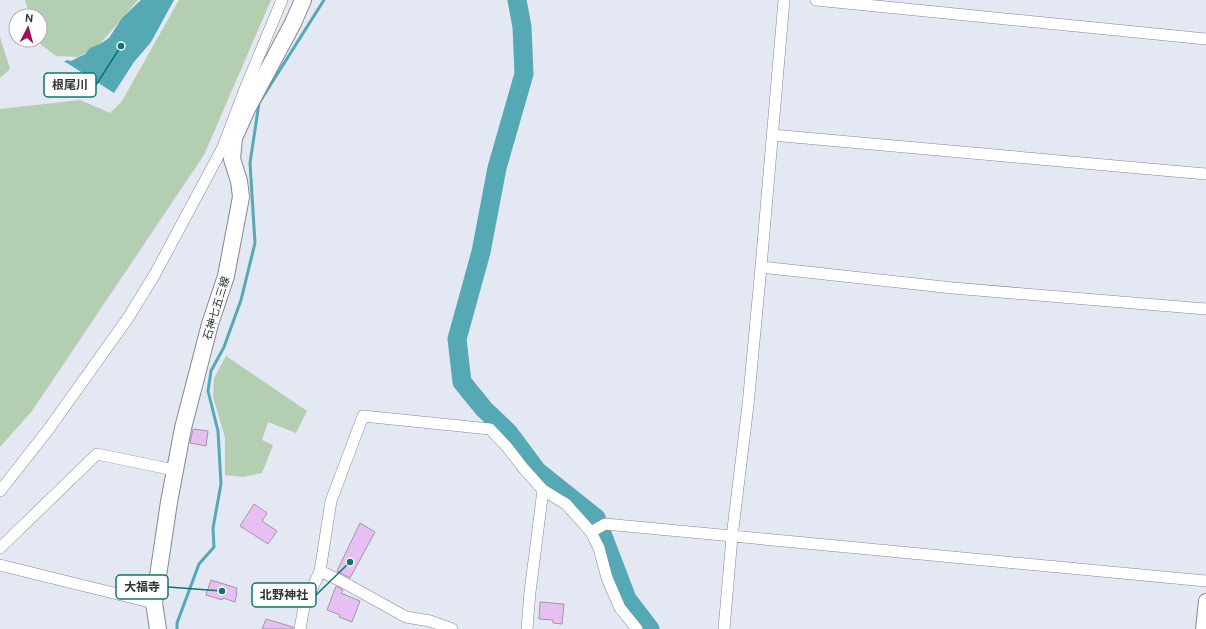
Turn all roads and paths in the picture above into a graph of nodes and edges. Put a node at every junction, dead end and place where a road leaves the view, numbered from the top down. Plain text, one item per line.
1 (282, 0) edge
2 (303, 0) edge
3 (784, 0) edge
4 (816, 0) edge
5 (1206, 39) edge
6 (772, 135) junction
7 (1206, 174) edge
8 (761, 267) junction
9 (1206, 309) edge
10 (174, 470) junction
11 (543, 490) junction
12 (0, 491) edge
13 (593, 531) junction
14 (732, 537) junction
15 (0, 548) edge
16 (0, 565) edge
17 (320, 571) junction
18 (1206, 581) edge
19 (1206, 601) edge
20 (154, 603) junction
21 (158, 629) edge
22 (300, 629) edge
23 (452, 629) edge
24 (527, 629) edge
25 (637, 629) edge
26 (724, 629) edge
27 (1203, 629) edge

1 - 12 street
2 - 10 main road, 石神七五三線
3 - 6 street
4 - 5 street
6 - 7 street
6 - 8 street
8 - 9 street
8 - 14 street
10 - 15 street
10 - 20 main road, 石神七五三線
11 - 13 street
11 - 17 street
11 - 24 street
13 - 14 street
13 - 25 street
14 - 18 street
14 - 26 street
16 - 20 street
17 - 22 street
17 - 23 street
19 - 27 street
20 - 21 main road, 石神七五三線

